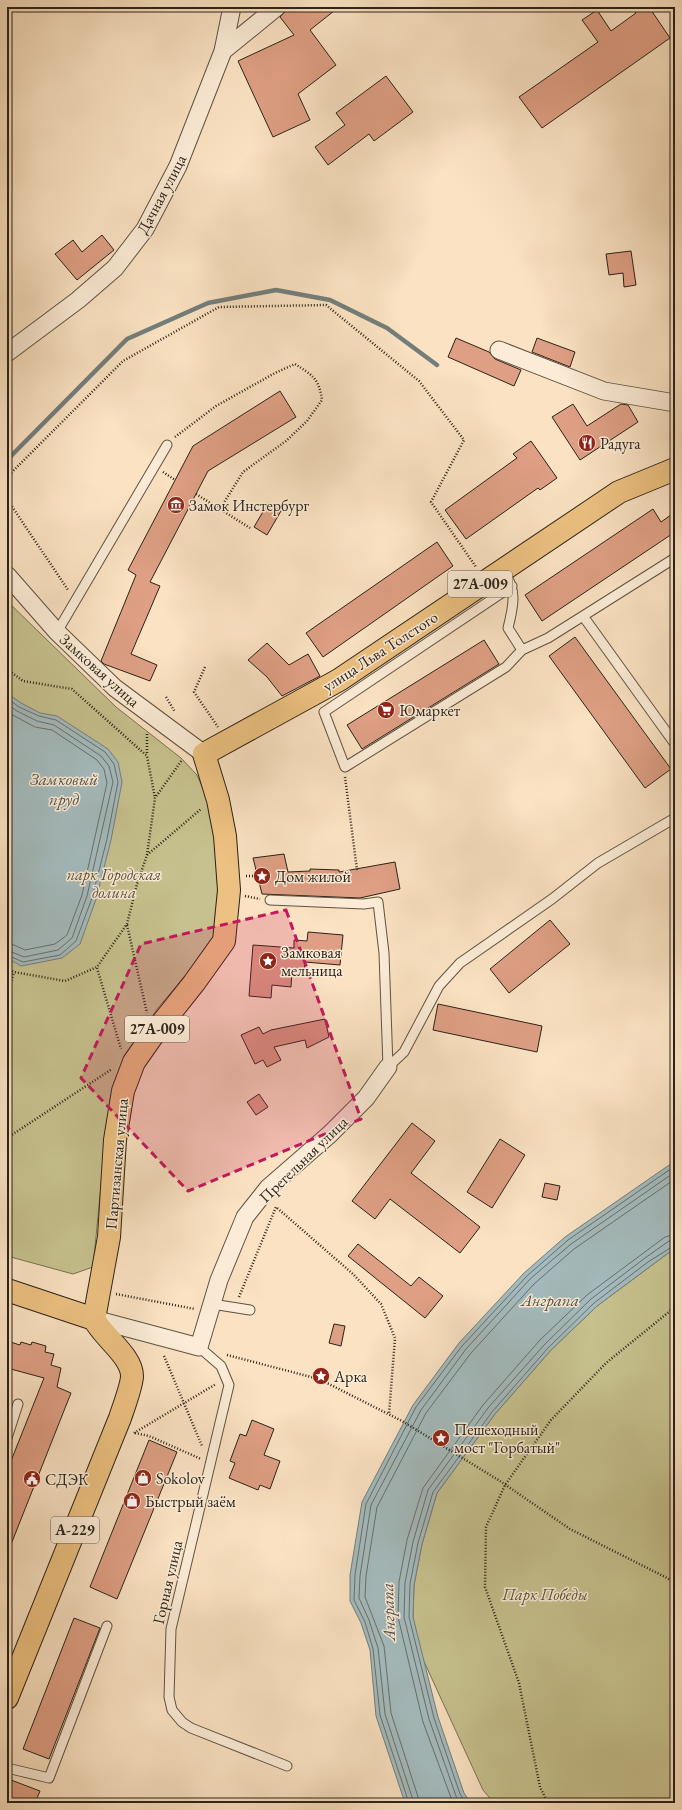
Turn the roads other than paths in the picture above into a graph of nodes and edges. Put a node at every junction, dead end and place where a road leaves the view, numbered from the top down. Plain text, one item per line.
1 (232, 7) edge
2 (277, 7) edge
3 (223, 51) junction
4 (499, 350) dead end
5 (7, 352) edge
6 (675, 403) edge
7 (167, 445) road end
8 (675, 457) edge
9 (675, 469) edge
10 (675, 558) edge
11 (7, 575) edge
12 (500, 579) junction
13 (583, 616) junction
14 (57, 632) junction
15 (522, 650) junction
16 (675, 744) edge
17 (204, 754) junction
18 (675, 818) edge
19 (270, 900) road end
20 (388, 1067) junction
21 (7, 1290) edge
22 (211, 1308) junction
23 (250, 1310) dead end
24 (94, 1319) junction
25 (199, 1347) junction
26 (18, 1404) dead end
27 (7, 1438) edge
28 (107, 1626) dead end
29 (7, 1698) edge
30 (287, 1766) dead end
31 (7, 1768) edge

1 - 3 street, Дачная улица
2 - 3 street
3 - 5 street, Дачная улица
4 - 6 street
7 - 14 lane
8 - 9 street
9 - 12 main road, улица Льва Толстого / 27А-009
10 - 13 lane
11 - 14 street, Замковая улица
12 - 15 lane
12 - 15 lane
12 - 17 main road, улица Льва Толстого / 27А-009
13 - 15 lane
13 - 16 lane
14 - 17 street, Замковая улица
17 - 24 main road, Партизанская улица / 27А-009
18 - 20 lane
19 - 20 lane
20 - 22 street, Прегельная улица
21 - 24 main road
22 - 23 lane
22 - 25 street, Прегельная улица
24 - 25 street
24 - 29 main road, А-229
25 - 30 lane, Горная улица
26 - 27 lane
28 - 31 lane

